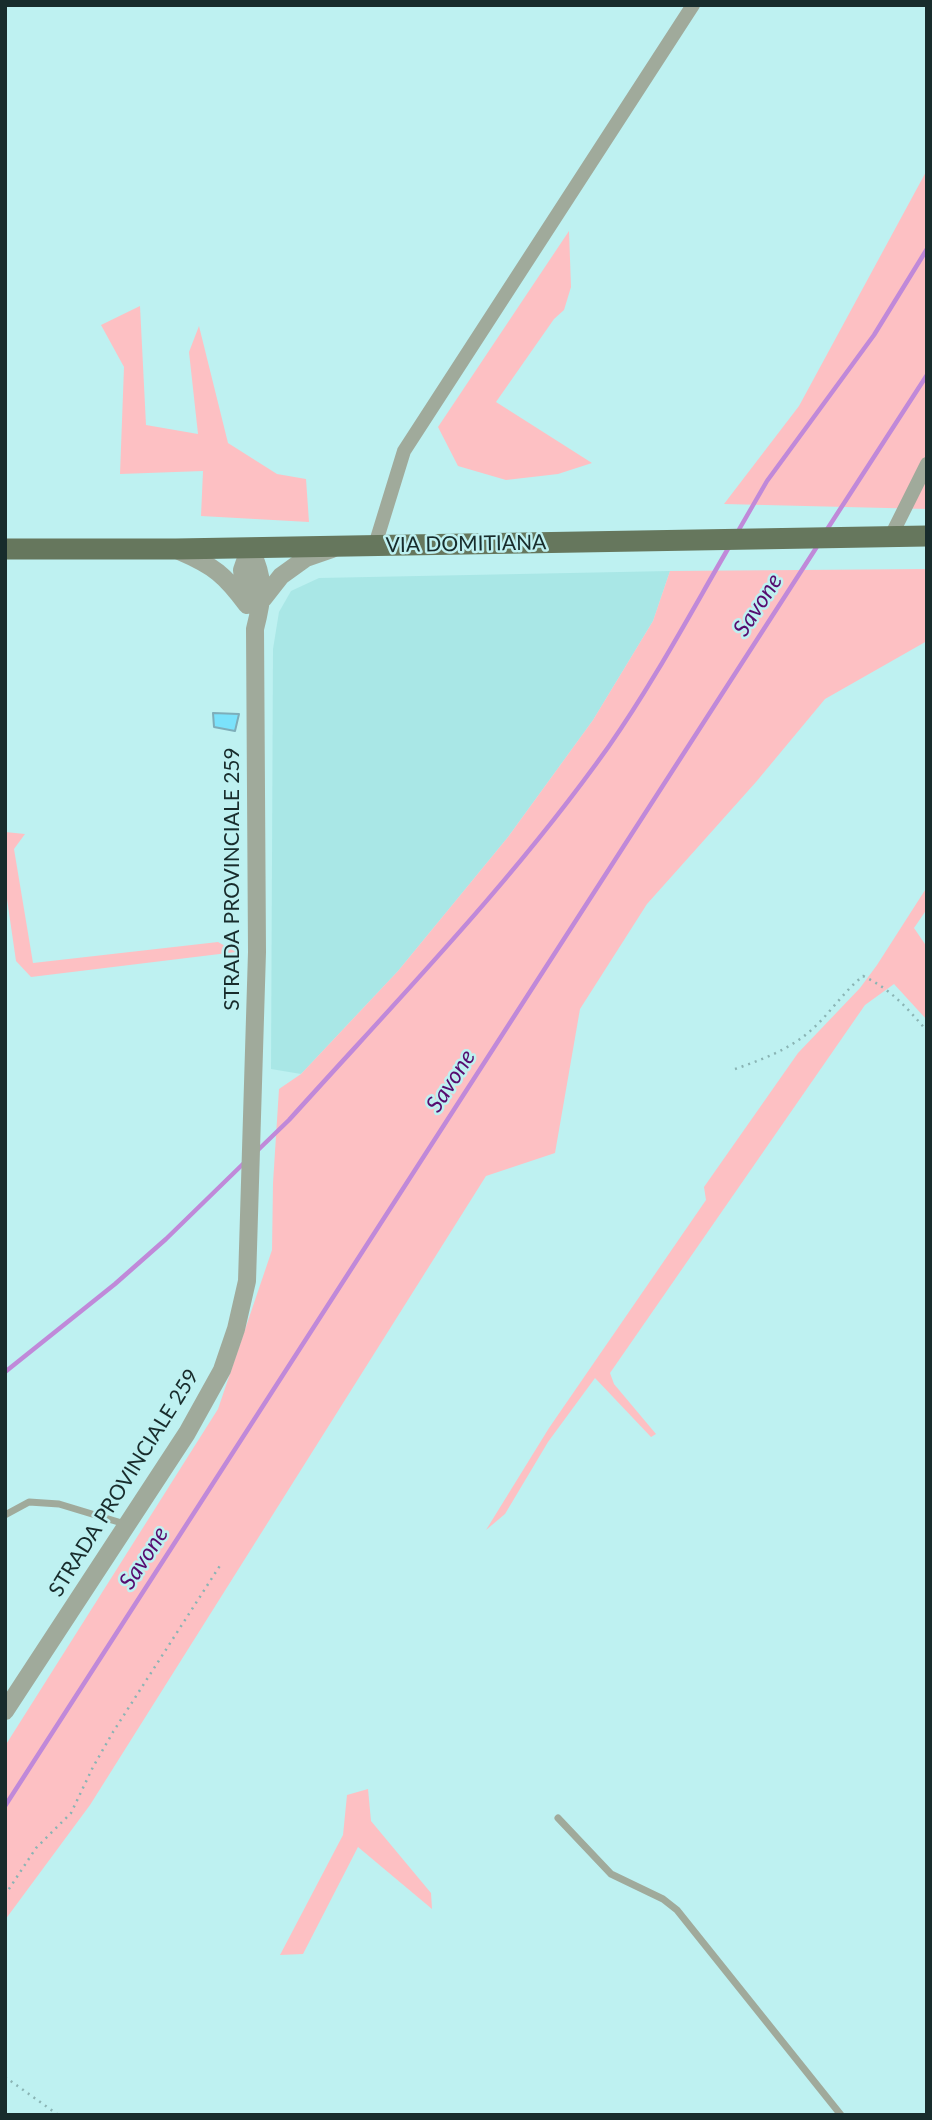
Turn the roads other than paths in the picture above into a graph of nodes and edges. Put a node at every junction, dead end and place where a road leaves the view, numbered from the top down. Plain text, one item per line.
1 (693, 5) edge
2 (927, 464) edge
3 (927, 536) edge
4 (882, 537) junction
5 (375, 545) junction
6 (341, 546) junction
7 (250, 547) junction
8 (5, 549) edge
9 (176, 549) junction
10 (255, 602) junction
11 (5, 1515) edge
12 (126, 1524) junction
13 (5, 1711) edge
14 (558, 1818) dead end
15 (841, 2115) edge

1 - 5 street
2 - 4 street
3 - 4 main road, VIA DOMITIANA
4 - 5 main road, VIA DOMITIANA
5 - 6 main road, VIA DOMITIANA
6 - 7 main road, VIA DOMITIANA
6 - 10 street, STRADA PROVINCIALE 259
7 - 9 main road, VIA DOMITIANA
7 - 10 street, STRADA PROVINCIALE 259
8 - 9 main road, VIA DOMITIANA
9 - 10 street
10 - 12 street, STRADA PROVINCIALE 259
11 - 12 lane
12 - 13 street, STRADA PROVINCIALE 259
14 - 15 lane

